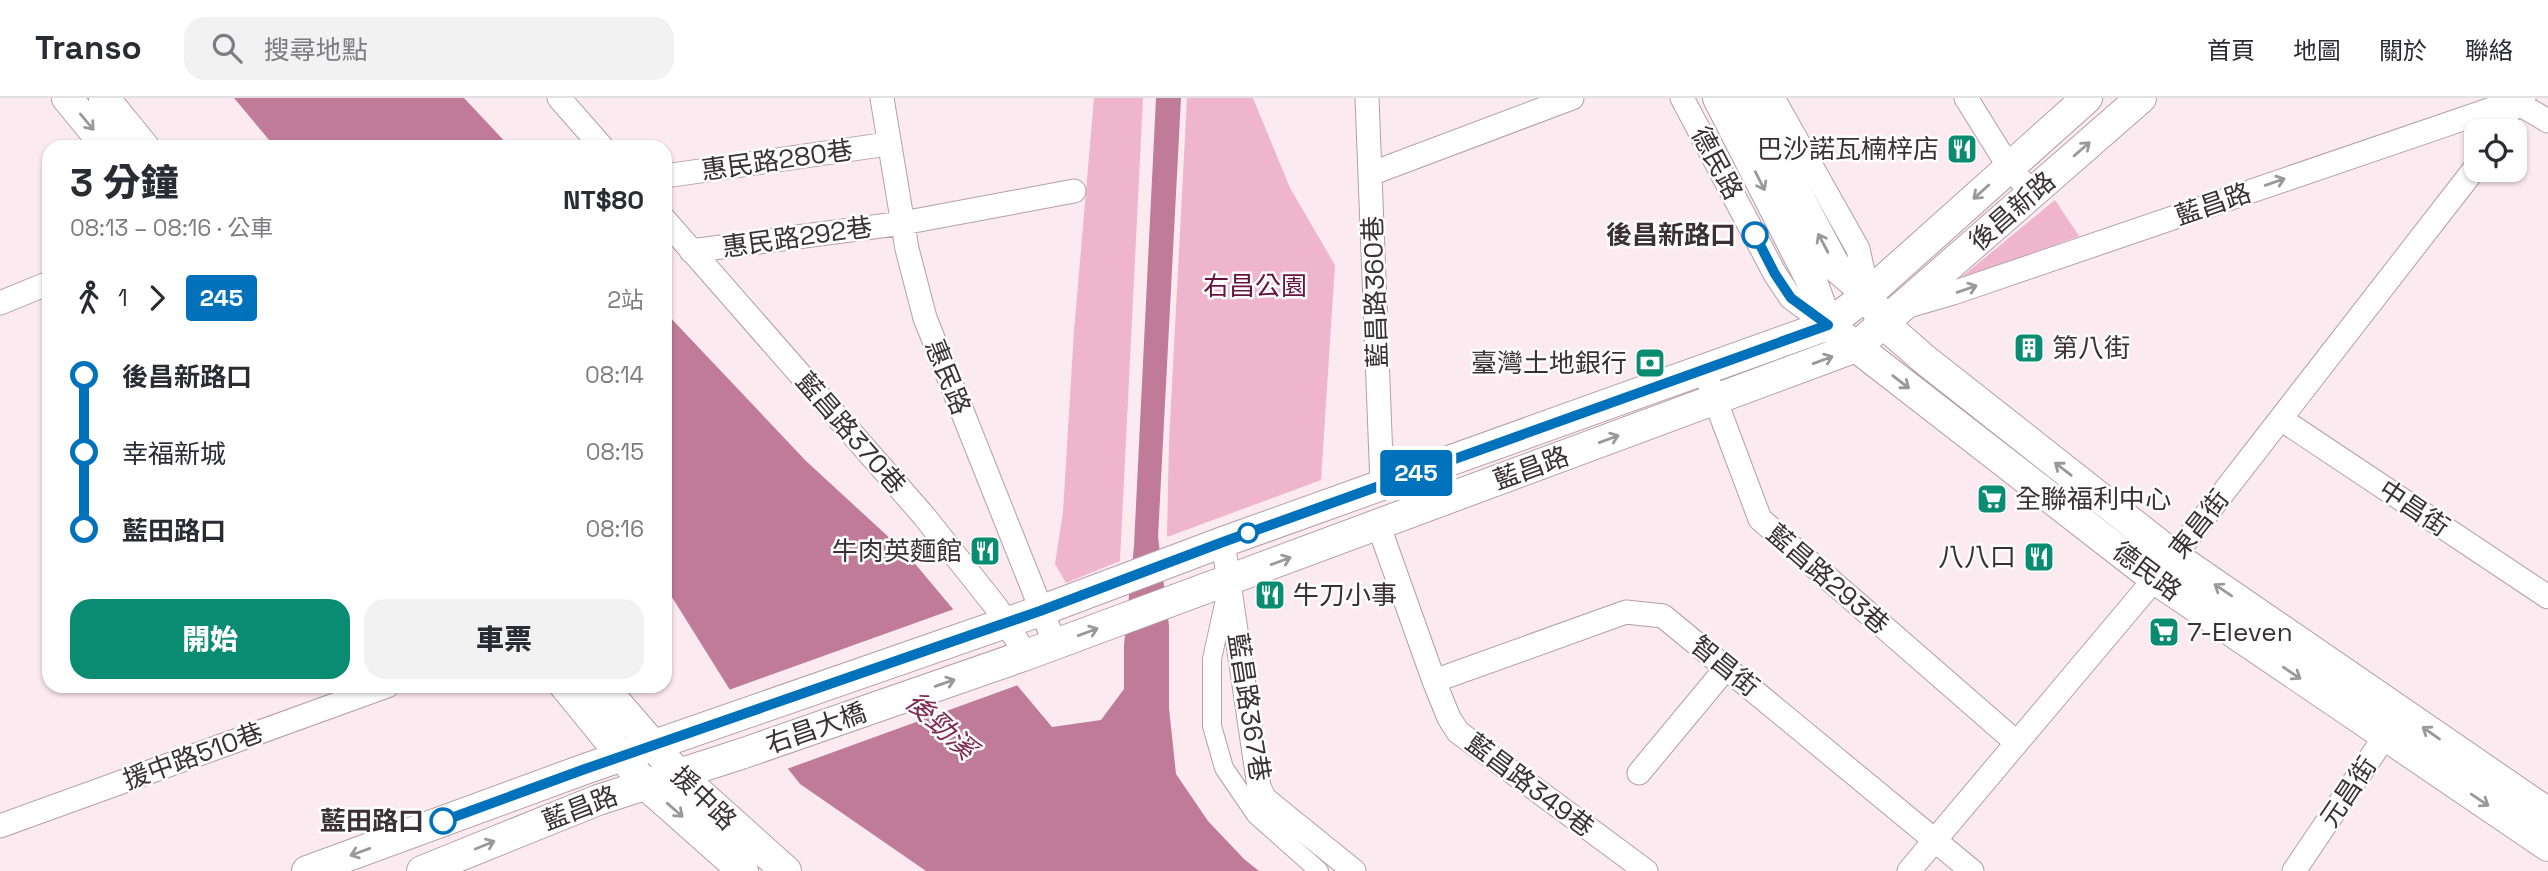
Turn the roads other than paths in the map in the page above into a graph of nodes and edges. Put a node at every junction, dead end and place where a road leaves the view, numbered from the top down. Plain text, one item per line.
1 (66, 98) edge
2 (104, 98) edge
3 (559, 98) edge
4 (882, 98) edge
5 (1367, 98) edge
6 (1572, 98) edge
7 (1682, 98) edge
8 (1718, 98) edge
9 (1746, 98) edge
10 (1773, 98) edge
11 (1966, 98) edge
12 (2087, 98) edge
13 (2141, 98) edge
14 (2519, 100) edge
15 (2507, 119) edge
16 (2548, 121) edge
17 (101, 140) edge
18 (138, 140) edge
19 (596, 140) edge
20 (888, 144) junction
21 (2009, 167) junction
22 (1370, 174) junction
23 (672, 175) edge
24 (2464, 182) edge
25 (1074, 191) dead end
26 (2032, 193) junction
27 (903, 223) junction
28 (672, 228) edge
29 (691, 251) junction
30 (42, 286) edge
31 (1868, 294) junction
32 (0, 303) edge
33 (1893, 316) junction
34 (1828, 325) junction
35 (1856, 348) junction
36 (1705, 369) junction
37 (1715, 400) junction
38 (2281, 419) junction
39 (1382, 485) junction
40 (1378, 524) junction
41 (1223, 542) junction
42 (2174, 556) junction
43 (2155, 579) junction
44 (1229, 580) junction
45 (2548, 597) edge
46 (1040, 611) junction
47 (998, 626) junction
48 (1055, 644) junction
49 (1018, 658) junction
50 (1727, 667) junction
51 (1434, 681) junction
52 (368, 693) edge
53 (571, 693) edge
54 (607, 693) edge
55 (724, 722) joint
56 (2393, 724) junction
57 (2017, 743) junction
58 (653, 746) junction
59 (741, 754) joint
60 (623, 756) junction
61 (1639, 773) dead end
62 (678, 774) junction
63 (645, 784) junction
64 (2548, 813) edge
65 (0, 826) edge
66 (1935, 839) junction
67 (2548, 846) edge
68 (318, 869) edge
69 (2298, 870) edge
70 (422, 871) edge
71 (744, 871) edge
72 (786, 871) edge
73 (1319, 871) edge
74 (1354, 871) edge
75 (1646, 871) edge
76 (1909, 871) edge
77 (1972, 871) edge

1 -> 17 street
2 - 18 street
3 - 19 street
4 - 20 street, 惠民路
5 - 22 street, 藍昌路360巷
6 - 22 street
7 - 34 street, 德民路
8 -> 34 street, 德民路
31 -> 9 street, 德民路
10 - 31 street, 德民路
11 - 21 street
12 - 21 street, 後昌新路
26 -> 13 street, 後昌新路
14 - 15 street
14 - 16 street
33 -> 14 street, 藍昌路
20 - 23 street, 惠民路280巷
20 - 27 street, 惠民路
21 - 26 street
21 -> 31 street, 後昌新路
22 - 39 street, 藍昌路360巷
24 - 38 street, 東昌街
25 - 27 street, 惠民路292巷
26 - 33 street, 後昌新路
27 - 29 street, 惠民路292巷
27 - 46 street, 惠民路
28 - 29 street, 藍昌路370巷
29 - 47 street, 藍昌路370巷
30 - 32 street
31 - 33 street, 德民路
31 - 34 street, 藍昌路
33 - 35 street, 藍昌路
42 -> 33 street, 德民路
34 - 35 street, 德民路
34 - 36 street, 藍昌路
37 -> 35 street, 藍昌路
35 -> 43 street, 德民路
36 - 37 street, 藍昌路293巷
36 - 39 street, 藍昌路
40 -> 37 street, 藍昌路
37 - 57 street, 藍昌路293巷
38 - 42 street, 東昌街
38 - 45 street, 中昌街
39 - 40 street
39 - 41 street, 藍昌路
44 -> 40 street, 藍昌路
40 - 51 street, 藍昌路349巷
41 - 44 street, 藍昌路367巷
41 - 46 street, 藍昌路
42 - 43 street, 東昌街
56 -> 42 street, 德民路
43 -> 56 street, 德民路
43 - 57 street, 東昌街
48 -> 44 street, 藍昌路
44 - 73 street
44 - 74 street, 藍昌路367巷
46 - 47 street
46 - 48 street, 惠民路
47 - 49 street, 藍昌路370巷
47 - 55 street, 右昌大橋
48 - 49 street
59 -> 49 street, 右昌大橋
50 - 51 street, 智昌街
50 - 61 street
50 - 66 street, 智昌街
51 - 75 street, 藍昌路349巷
52 - 65 street, 援中路510巷
53 - 60 street, 援中路
54 - 58 street, 援中路
55 - 58 street, 藍昌路
64 -> 56 street, 德民路
56 -> 67 street, 德民路
56 - 69 street, 元昌街
57 - 66 street, 東昌街
58 - 60 street, 藍昌路
58 - 62 street, 援中路
59 - 62 street, 藍昌路
60 - 63 street, 援中路
60 -> 68 street, 藍昌路
62 - 63 street, 藍昌路
62 - 72 street, 援中路
70 -> 63 street, 藍昌路
63 -> 71 street, 援中路
66 - 76 street, 東昌街
66 - 77 street, 智昌街

